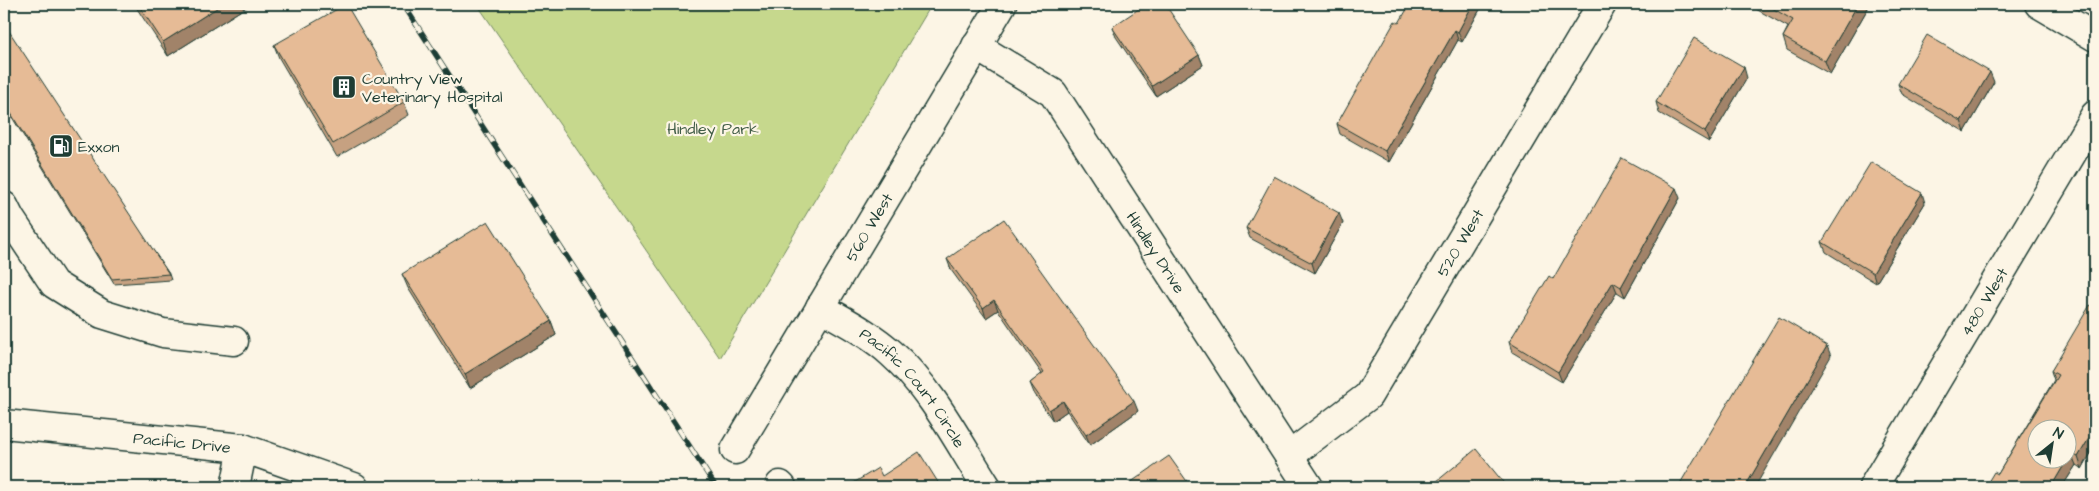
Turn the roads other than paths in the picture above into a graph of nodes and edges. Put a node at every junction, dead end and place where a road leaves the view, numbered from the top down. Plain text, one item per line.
1 (1002, 4) edge
2 (1602, 4) edge
3 (2039, 4) edge
4 (2095, 38) edge
5 (976, 46) junction
6 (2095, 115) edge
7 (4, 206) edge
8 (820, 307) junction
9 (234, 341) dead end
10 (4, 424) edge
11 (243, 448) junction
12 (734, 450) dead end
13 (1289, 456) junction
14 (235, 487) edge
15 (354, 487) edge
16 (987, 487) edge
17 (1309, 487) edge
18 (1873, 487) edge

1 - 5 street, 560 West
2 - 13 street, 520 West
3 - 4 street
5 - 8 street, 560 West
5 - 13 street, Hindley Drive
6 - 18 street, 480 West
7 - 9 street
8 - 12 street, 560 West
8 - 16 street, Pacific Court Circle
10 - 11 street, Pacific Drive
11 - 14 street
11 - 15 street, Pacific Drive
13 - 17 street, Hindley Drive

